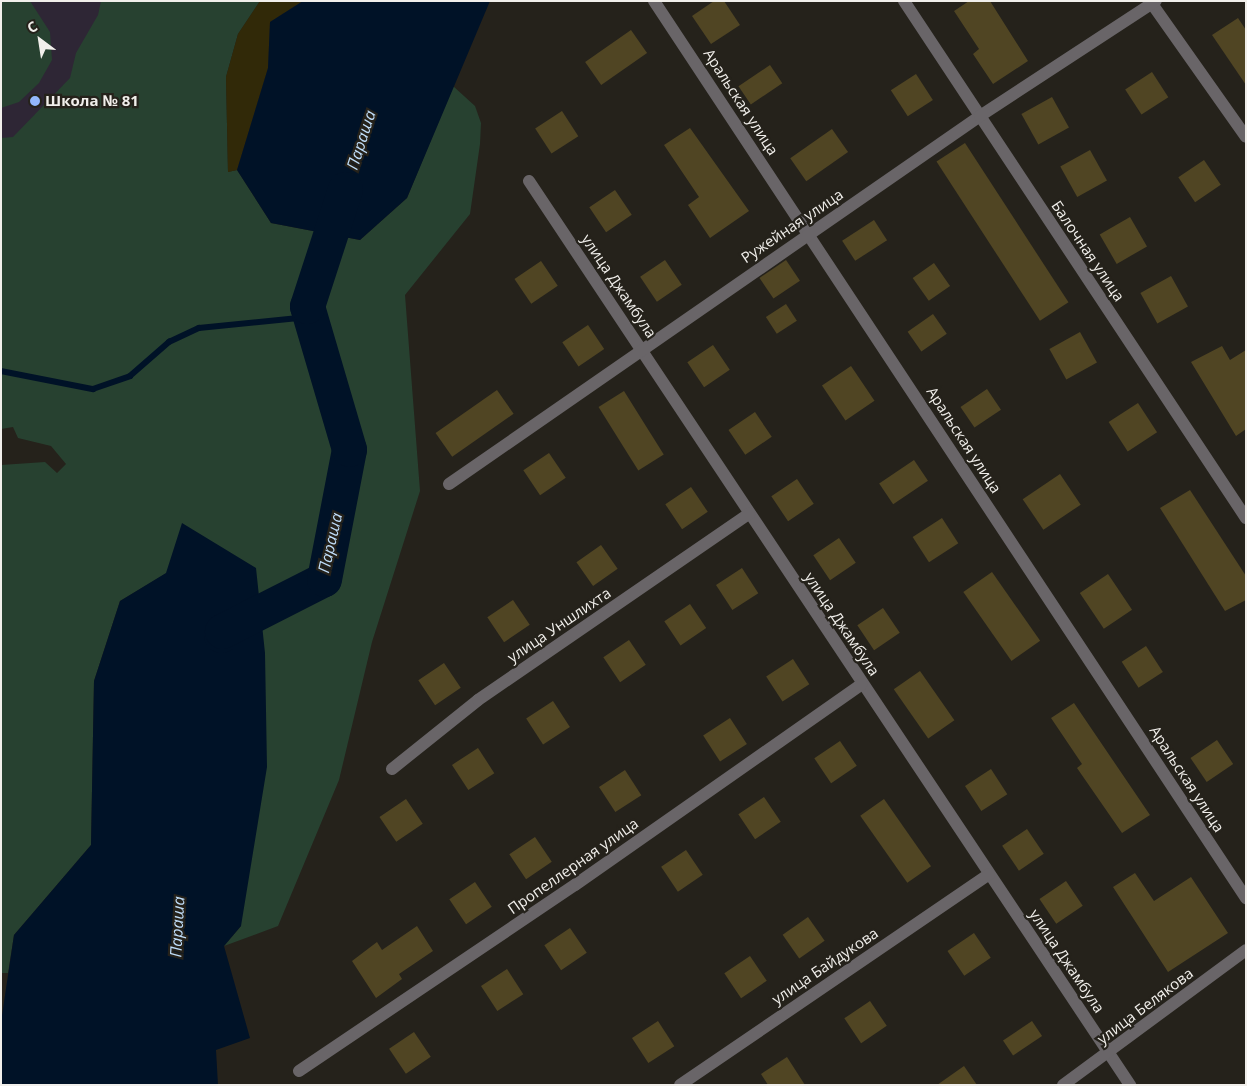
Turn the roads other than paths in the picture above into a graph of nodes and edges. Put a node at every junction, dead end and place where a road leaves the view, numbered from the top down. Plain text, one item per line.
1 (654, 1) edge
2 (904, 1) edge
3 (1153, 2) edge
4 (980, 116) junction
5 (1246, 137) edge
6 (529, 180) dead end
7 (809, 235) junction
8 (641, 348) junction
9 (449, 484) dead end
10 (749, 514) junction
11 (1246, 518) edge
12 (862, 684) junction
13 (392, 769) dead end
14 (989, 874) junction
15 (1246, 898) edge
16 (1246, 950) edge
17 (1110, 1054) junction
18 (299, 1071) dead end
19 (680, 1085) edge
20 (1063, 1085) edge
21 (1130, 1085) edge

1 - 7 street, Аральская улица
2 - 4 street, Балочная улица
3 - 4 street, Ружейная улица
3 - 5 street
4 - 7 street, Ружейная улица
4 - 11 street, Балочная улица
6 - 8 street, улица Джамбула
7 - 8 street, Ружейная улица
7 - 15 street, Аральская улица
8 - 9 street, Ружейная улица
8 - 10 street, улица Джамбула
10 - 12 street, улица Джамбула
10 - 13 street, улица Уншлихта
12 - 14 street, улица Джамбула
12 - 18 street, Пропеллерная улица
14 - 17 street, улица Джамбула
14 - 19 street, улица Байдукова
16 - 17 street, улица Белякова
17 - 20 street, улица Белякова
17 - 21 street, улица Джамбула

